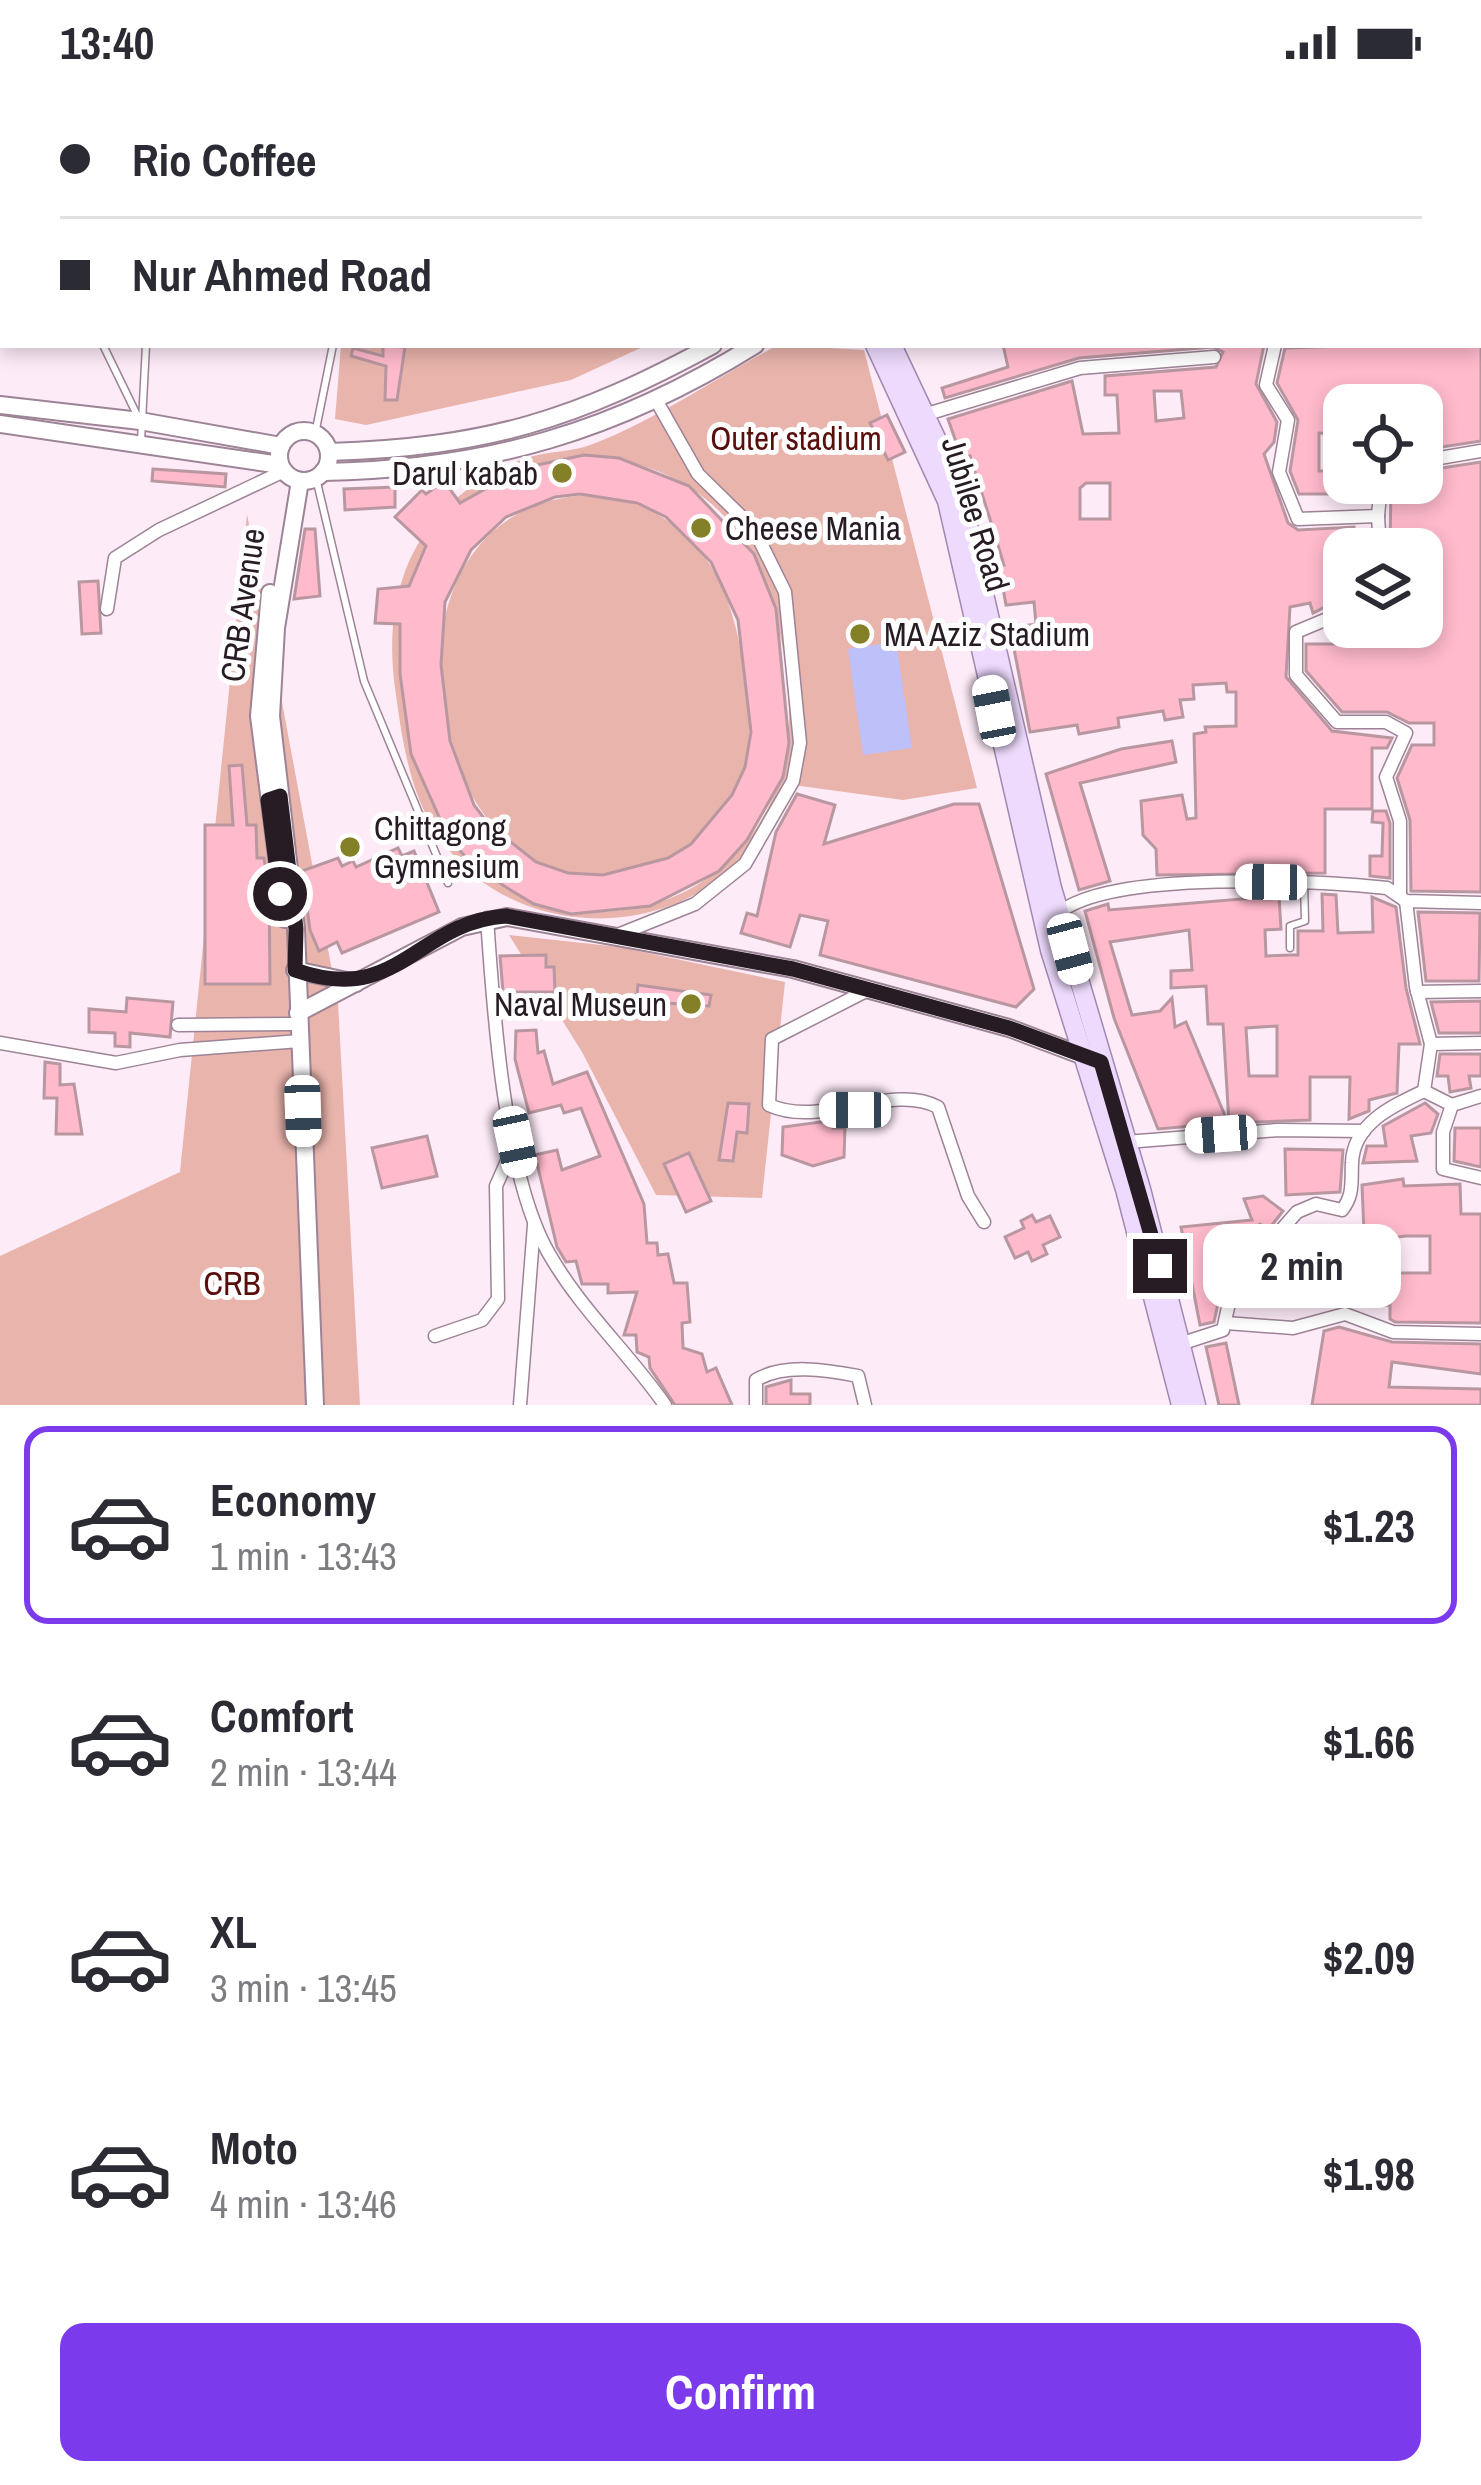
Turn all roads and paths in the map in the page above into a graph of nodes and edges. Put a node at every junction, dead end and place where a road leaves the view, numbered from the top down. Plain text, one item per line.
1 (104, 348) edge
2 (146, 348) edge
3 (332, 348) edge
4 (707, 348) edge
5 (876, 348) edge
6 (893, 348) edge
7 (1274, 348) edge
8 (730, 351) edge
9 (1214, 357) dead end
10 (656, 400) junction
11 (0, 405) edge
12 (926, 414) junction
13 (140, 421) junction
14 (0, 424) edge
15 (315, 434) junction
16 (140, 441) junction
17 (1481, 451) edge
18 (329, 452) junction
19 (1443, 457) edge
20 (297, 470) junction
21 (1379, 504) edge
22 (1378, 517) junction
23 (1379, 528) edge
24 (107, 609) dead end
25 (1323, 621) edge
26 (448, 883) dead end
27 (1304, 883) junction
28 (1403, 897) junction
29 (1481, 903) edge
30 (1060, 912) junction
31 (488, 918) junction
32 (620, 934) junction
33 (1290, 948) dead end
34 (295, 962) junction
35 (356, 983) junction
36 (871, 988) junction
37 (1481, 991) edge
38 (1418, 992) junction
39 (178, 1025) dead end
40 (297, 1026) junction
41 (0, 1043) edge
42 (1481, 1043) edge
43 (1431, 1044) junction
44 (1093, 1059) junction
45 (1424, 1091) junction
46 (1481, 1096) edge
47 (1452, 1105) junction
48 (1364, 1131) junction
49 (515, 1142) junction
50 (1126, 1142) junction
51 (1481, 1178) edge
52 (535, 1218) junction
53 (984, 1222) dead end
54 (1226, 1323) junction
55 (1481, 1334) edge
56 (435, 1336) dead end
57 (1180, 1344) junction
58 (315, 1405) edge
59 (520, 1405) edge
60 (665, 1405) edge
61 (757, 1405) edge
62 (865, 1405) edge
63 (1181, 1405) edge
64 (1196, 1405) edge

1 - 13 lane
2 - 13 lane
3 - 15 lane
4 - 18 main road
5 - 44 main road, Jubilee Road
6 - 12 main road
7 - 22 street
8 - 10 main road
9 - 12 street
10 - 20 main road
10 - 32 street
11 - 13 main road
12 - 30 main road
13 - 16 lane
13 - 20 main road
14 - 16 main road
15 - 18 main road
15 - 20 main road
16 - 20 main road
17 - 19 street
18 - 20 main road, CRB Avenue
20 - 24 street
20 - 26 lane
20 - 34 main road, CRB Avenue
21 - 22 street
22 - 23 street
25 - 28 street
27 - 28 street
27 - 30 street
27 - 33 lane
28 - 29 street
28 - 38 street
30 - 44 main road
31 - 32 main road
31 - 35 main road
31 - 49 street
32 - 36 main road
34 - 35 main road
34 - 40 main road, CRB Avenue
35 - 40 main road
36 - 44 main road
36 - 53 street
37 - 38 street
38 - 43 street
39 - 40 street
40 - 41 street
40 - 58 main road, CRB Avenue
42 - 43 street
43 - 45 street
44 - 50 main road
44 - 63 main road, Jubilee Road
45 - 47 street
45 - 48 street
46 - 47 street
47 - 51 street
48 - 50 street
48 - 54 street
49 - 52 street
49 - 56 street
50 - 57 main road
52 - 59 street
52 - 60 street
54 - 55 street
54 - 57 street
57 - 64 main road
61 - 62 street

